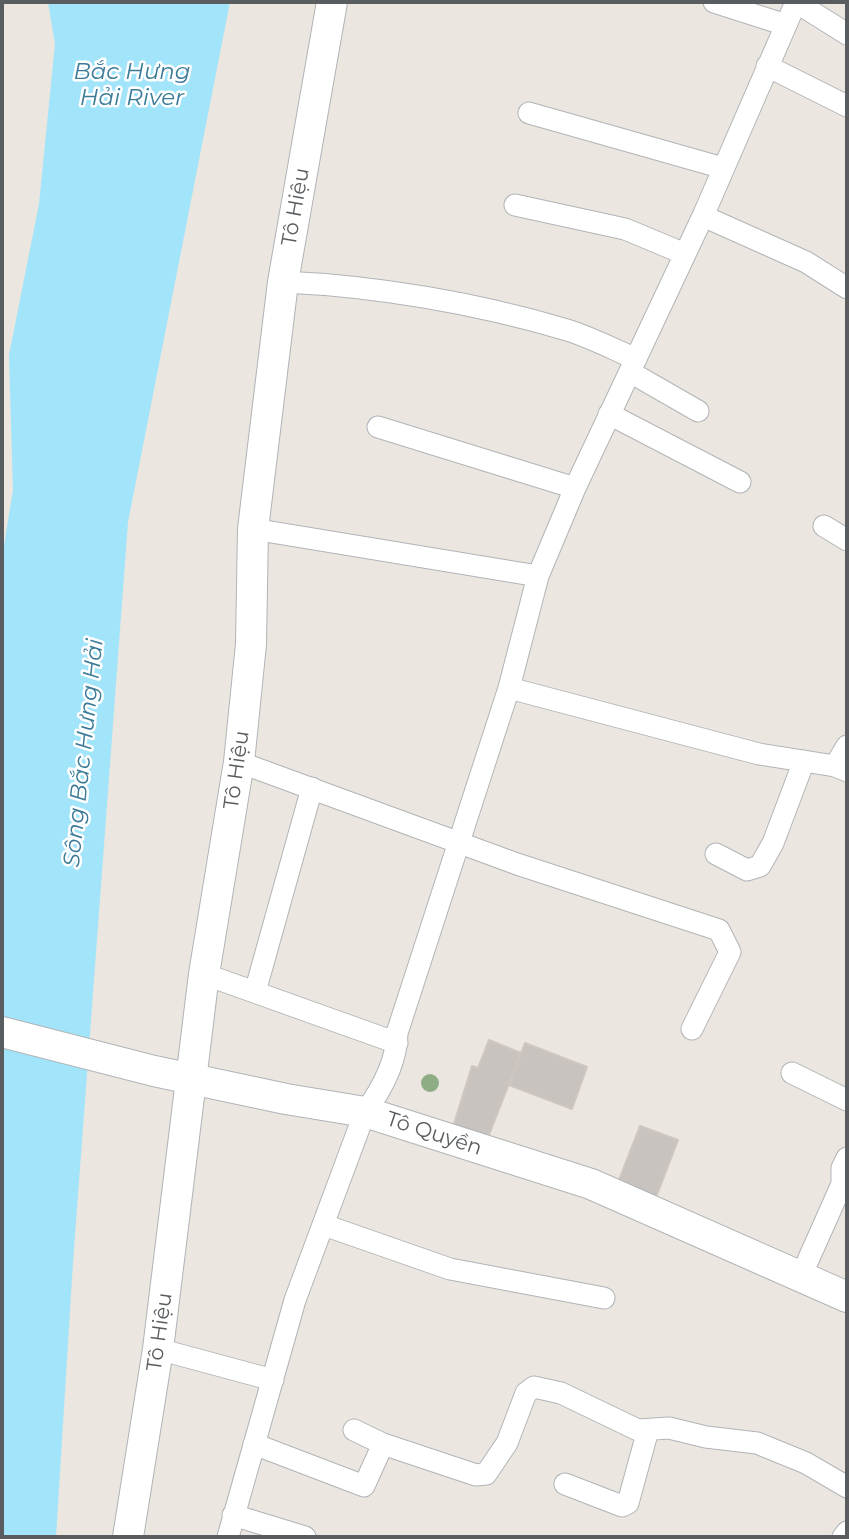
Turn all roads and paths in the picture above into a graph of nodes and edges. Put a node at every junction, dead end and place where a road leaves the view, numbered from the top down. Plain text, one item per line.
1 (331, 2) edge
2 (714, 2) edge
3 (796, 2) edge
4 (786, 26) junction
5 (847, 34) edge
6 (768, 66) junction
7 (847, 106) edge
8 (529, 113) dead end
9 (723, 168) junction
10 (514, 205) dead end
11 (703, 216) junction
12 (685, 254) junction
13 (283, 282) junction
14 (847, 288) edge
15 (633, 366) junction
16 (698, 411) dead end
17 (609, 414) junction
18 (378, 427) dead end
19 (740, 482) dead end
20 (575, 488) junction
21 (824, 526) dead end
22 (253, 529) junction
23 (847, 540) edge
24 (538, 576) junction
25 (509, 688) junction
26 (847, 746) edge
27 (804, 761) junction
28 (239, 762) junction
29 (841, 768) edge
30 (312, 788) junction
31 (460, 844) junction
32 (716, 854) dead end
33 (204, 974) junction
34 (255, 992) junction
35 (692, 1029) dead end
36 (2, 1032) edge
37 (397, 1043) junction
38 (792, 1073) dead end
39 (193, 1078) junction
40 (847, 1100) edge
41 (365, 1112) junction
42 (847, 1158) edge
43 (324, 1225) junction
44 (801, 1276) junction
45 (847, 1297) edge
46 (604, 1298) dead end
47 (158, 1349) junction
48 (272, 1380) junction
49 (354, 1430) dead end
50 (648, 1430) junction
51 (254, 1444) junction
52 (383, 1444) junction
53 (565, 1484) dead end
54 (847, 1487) edge
55 (233, 1516) junction
56 (847, 1532) edge
57 (128, 1537) edge
58 (228, 1537) edge
59 (305, 1537) edge
60 (843, 1537) edge

1 - 13 main road, Tô Hiệu
2 - 4 street
3 - 4 street
3 - 5 street
4 - 6 street
6 - 7 street
6 - 9 street
8 - 9 street
9 - 11 street
10 - 12 street
11 - 12 street
11 - 14 street
12 - 15 street
13 - 15 street
13 - 22 main road, Tô Hiệu
15 - 16 street
15 - 17 street
17 - 19 street
17 - 20 street
18 - 20 street
20 - 24 street
21 - 23 street
22 - 24 street
22 - 28 main road, Tô Hiệu
24 - 25 street
25 - 27 street
25 - 31 street
26 - 29 street
27 - 29 street
27 - 32 street
28 - 30 street
28 - 33 main road, Tô Hiệu
30 - 31 street
30 - 34 street
31 - 35 street
31 - 37 street
33 - 34 street
33 - 39 main road, Tô Hiệu
34 - 37 street
36 - 39 main road, Tô Quyền
37 - 41 street
38 - 40 street
39 - 41 main road, Tô Quyền
39 - 47 main road, Tô Hiệu
41 - 43 street
41 - 44 main road, Tô Quyền
42 - 44 street
43 - 46 street
43 - 48 street
44 - 45 main road, Tô Quyền
47 - 48 street
47 - 57 main road, Tô Hiệu
48 - 51 street
49 - 52 street
50 - 52 street
50 - 53 street
50 - 54 street
51 - 52 street
51 - 55 street
55 - 58 street
55 - 59 street
56 - 60 street

